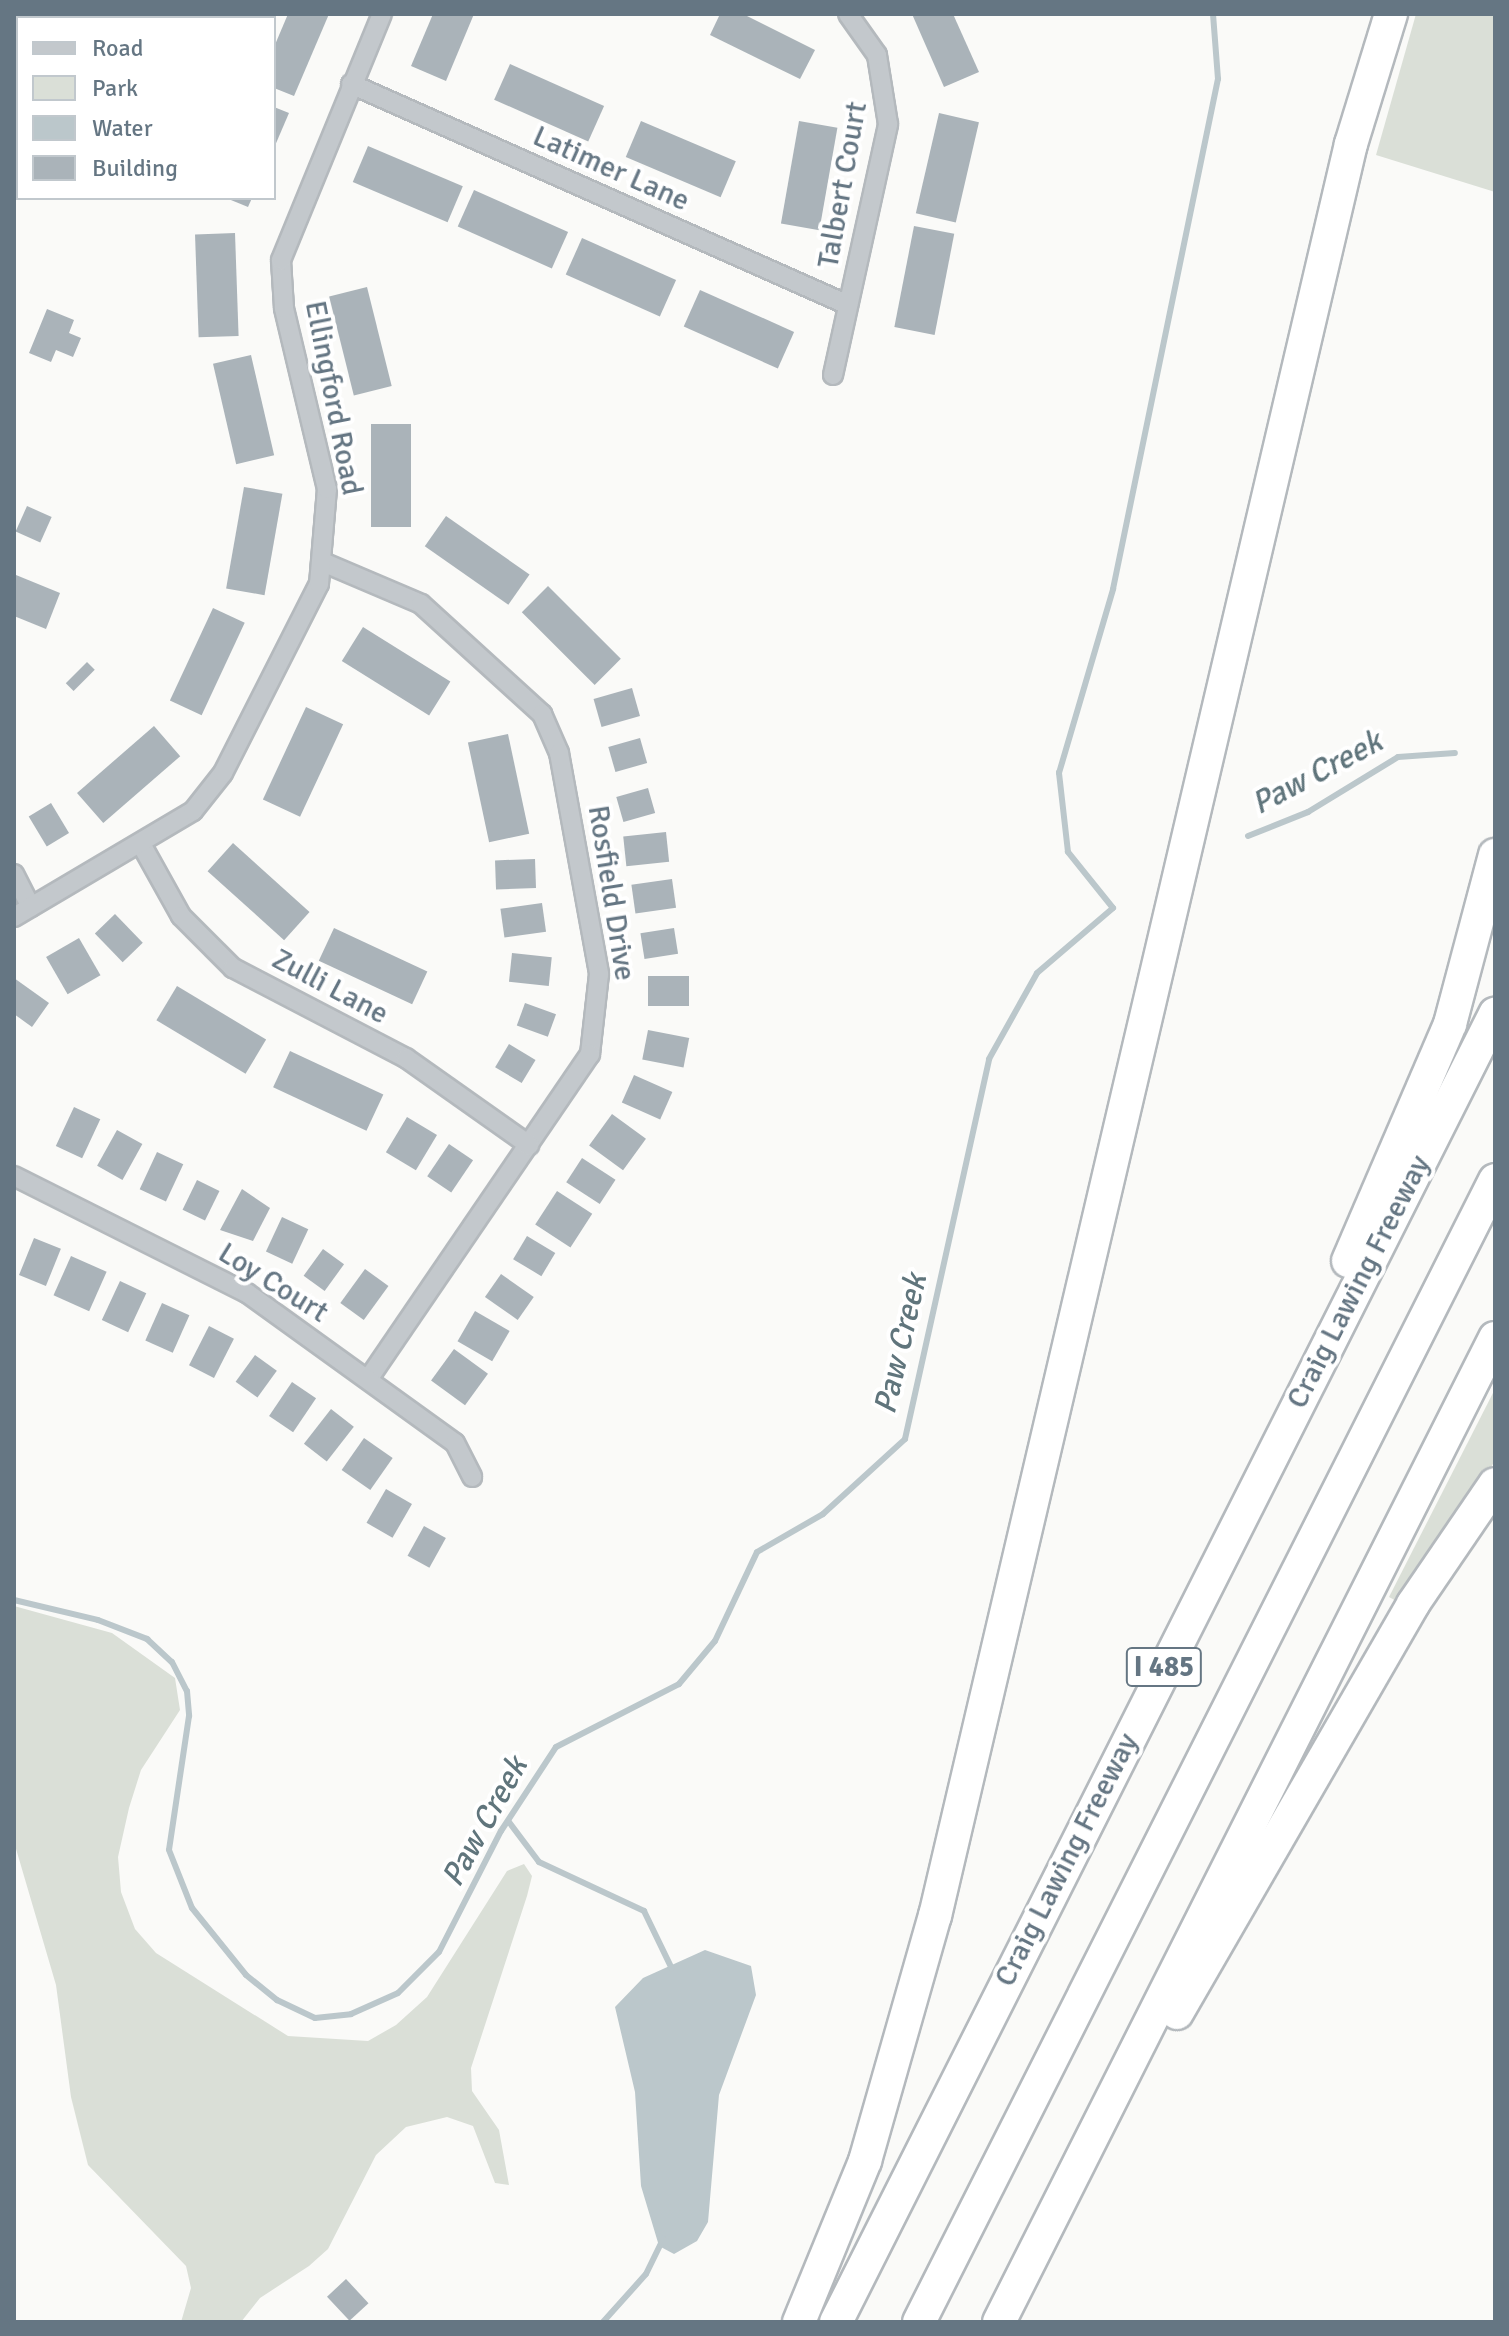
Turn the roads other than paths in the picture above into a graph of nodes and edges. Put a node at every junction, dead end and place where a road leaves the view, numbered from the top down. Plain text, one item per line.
1 (382, 14) edge
2 (848, 14) edge
3 (1371, 14) edge
4 (1391, 14) edge
5 (351, 84) junction
6 (1351, 144) junction
7 (848, 305) junction
8 (833, 375) dead end
9 (325, 563) junction
10 (141, 844) junction
11 (1495, 855) edge
12 (14, 874) edge
13 (31, 907) junction
14 (14, 917) edge
15 (1495, 1014) edge
16 (529, 1145) junction
17 (1495, 1180) edge
18 (16, 1181) edge
19 (1495, 1338) edge
20 (368, 1379) junction
21 (472, 1477) dead end
22 (1495, 1484) edge
23 (1206, 1583) junction
24 (1081, 2160) junction
25 (799, 2322) edge
26 (836, 2322) edge
27 (919, 2322) edge
28 (999, 2322) edge

1 - 5 street, Ellingford Road
2 - 7 street, Talbert Court
3 - 6 highway
4 - 6 highway
5 - 7 street, Latimer Lane
5 - 9 street, Ellingford Road
6 - 25 highway
7 - 8 street, Talbert Court
9 - 10 street, Ellingford Road
9 - 16 street, Rosfield Drive
10 - 13 street, Ellingford Road
10 - 16 street, Zulli Lane
11 - 23 highway
12 - 13 street
13 - 14 street, Ellingford Road
15 - 23 highway, Craig Lawing Freeway / I 485
16 - 20 street, Rosfield Drive
17 - 27 highway, I 485
18 - 20 street, Loy Court
19 - 24 highway
20 - 21 street, Loy Court
22 - 24 highway
23 - 26 highway, Craig Lawing Freeway / I 485
24 - 28 highway

